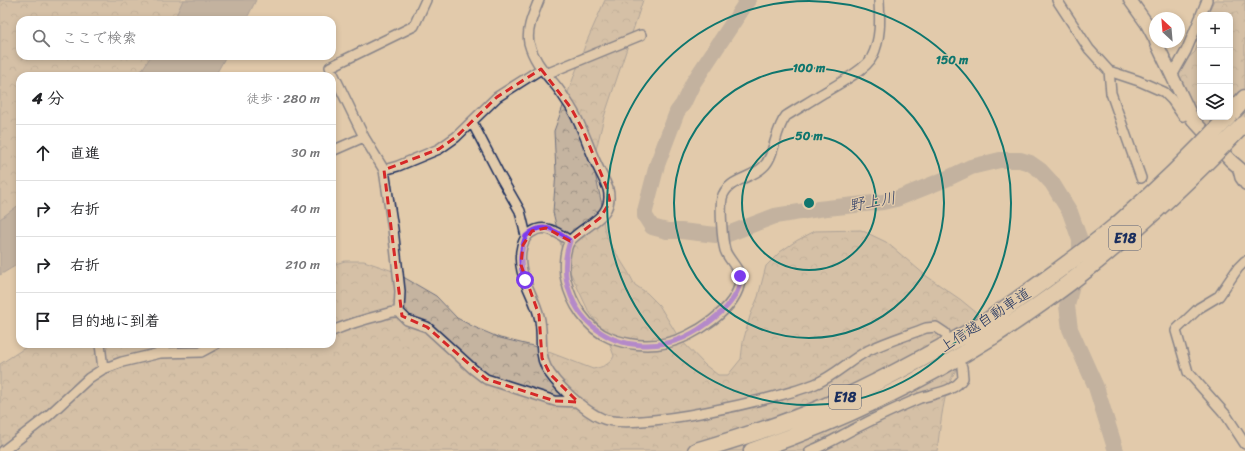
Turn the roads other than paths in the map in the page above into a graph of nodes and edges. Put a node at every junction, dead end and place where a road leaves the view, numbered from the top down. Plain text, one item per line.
1 (426, 0) edge
2 (539, 0) edge
3 (878, 0) edge
4 (1057, 0) edge
5 (1130, 0) edge
6 (1208, 0) edge
7 (1203, 12) edge
8 (1197, 25) edge
9 (1149, 28) edge
10 (641, 35) dead end
11 (1159, 48) edge
12 (543, 71) junction
13 (1109, 71) junction
14 (332, 72) edge
15 (1172, 76) junction
16 (336, 79) edge
17 (1245, 98) edge
18 (1233, 112) edge
19 (1189, 113) junction
20 (1225, 120) edge
21 (472, 122) junction
22 (1244, 124) edge
23 (364, 137) junction
24 (336, 149) edge
25 (384, 170) junction
26 (1241, 170) edge
27 (1141, 178) dead end
28 (1245, 185) edge
29 (526, 236) junction
30 (570, 241) junction
31 (1245, 261) edge
32 (399, 312) junction
33 (336, 329) edge
34 (945, 333) dead end
35 (100, 348) edge
36 (208, 348) edge
37 (962, 367) dead end
38 (103, 369) junction
39 (578, 402) junction
40 (1245, 444) edge
41 (3, 451) edge
42 (696, 451) edge
43 (752, 451) edge
44 (810, 451) edge

1 - 14 street
2 - 12 street
3 - 30 street
4 - 13 street
5 - 9 main road
6 - 7 street
8 - 15 street
10 - 12 street
11 - 15 main road
12 - 21 street
12 - 30 street
13 - 19 street
13 - 27 street
15 - 19 main road
16 - 23 street
17 - 18 highway, 上信越自動車道 / E18
19 - 26 main road
20 - 42 highway, 上信越自動車道 / E18, bridge
21 - 25 street
21 - 29 street
22 - 43 highway, 上信越自動車道 / E18, bridge
23 - 24 street
23 - 25 street
25 - 32 street
26 - 28 street
29 - 30 street
29 - 39 street
31 - 40 street
32 - 33 street
32 - 39 street
34 - 39 street
35 - 38 street
36 - 38 street
37 - 44 street
38 - 41 street

